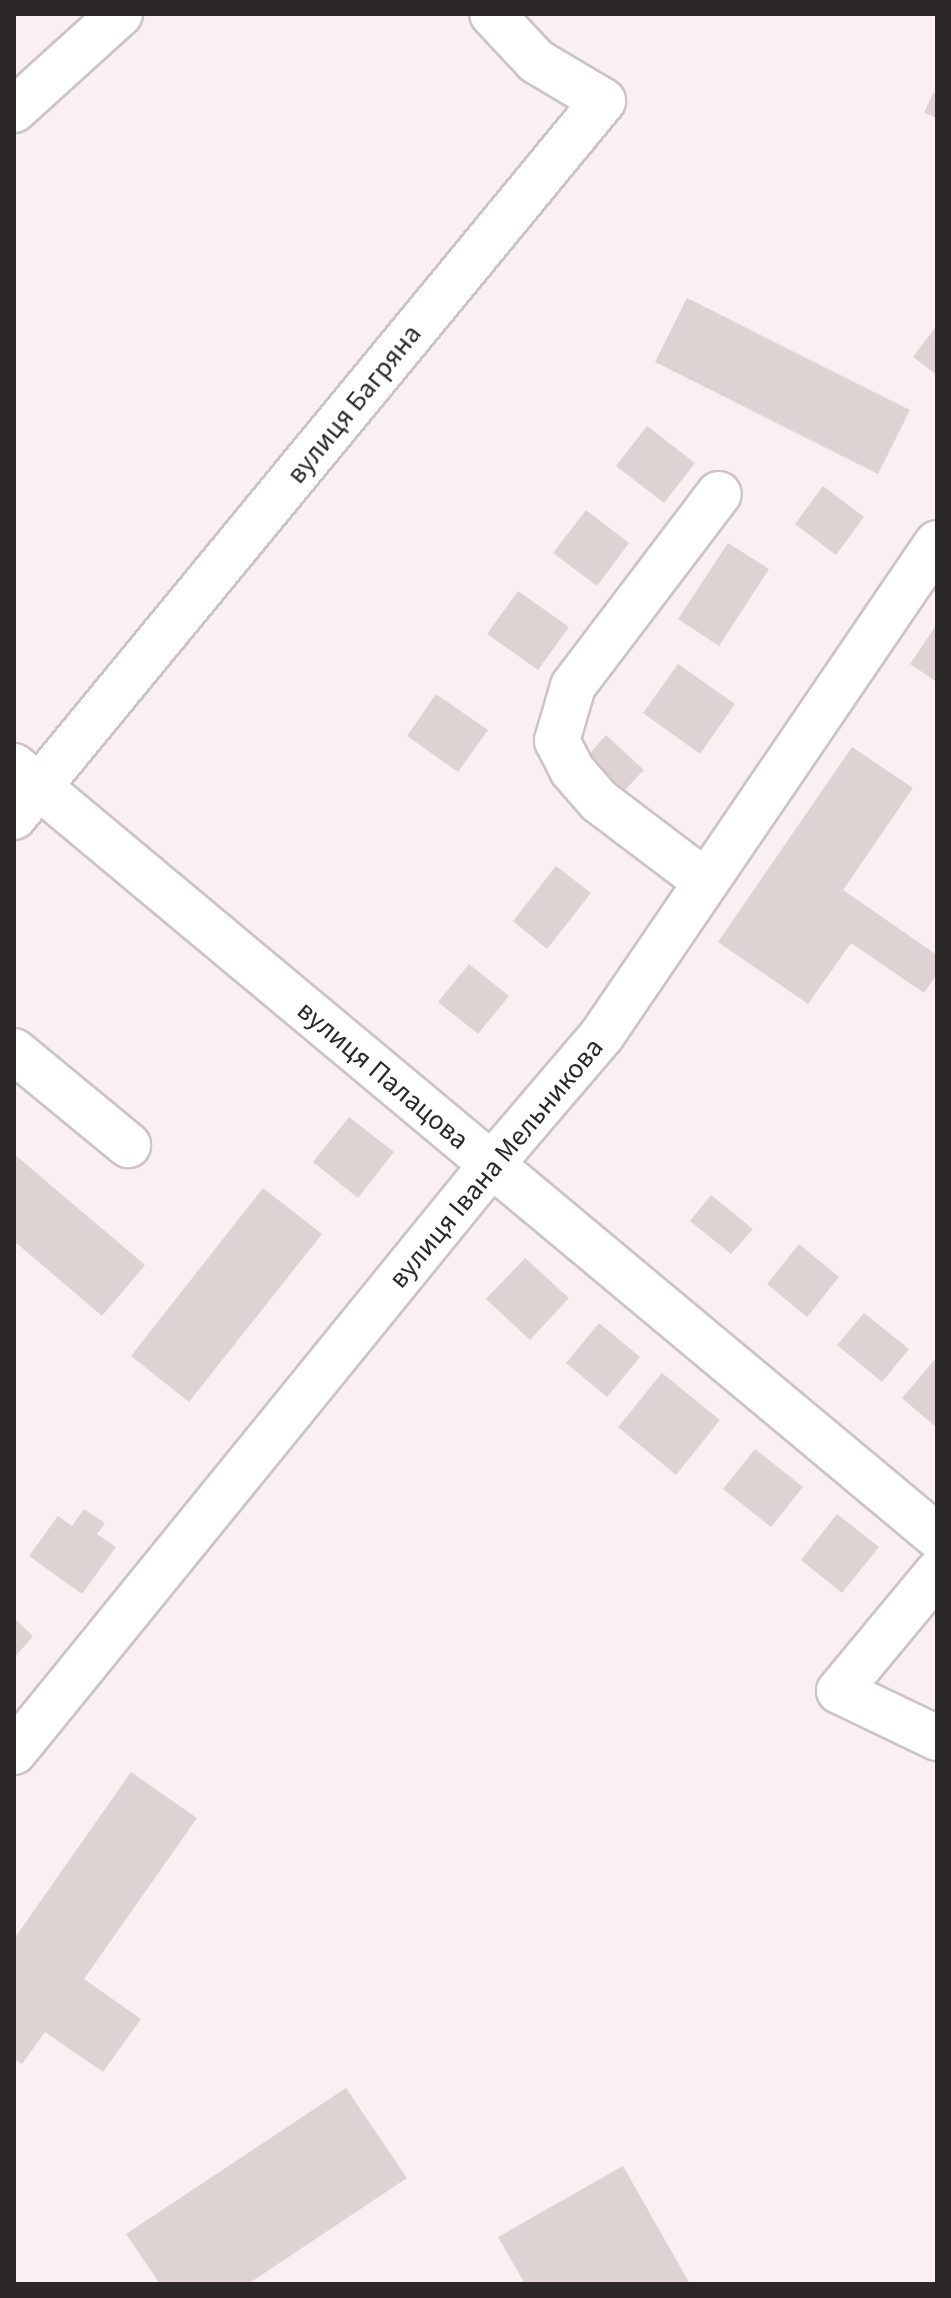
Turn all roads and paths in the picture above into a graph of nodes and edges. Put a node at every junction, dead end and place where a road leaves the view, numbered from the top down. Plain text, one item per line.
1 (120, 14) edge
2 (492, 14) edge
3 (14, 110) edge
4 (719, 494) dead end
5 (937, 543) edge
6 (23, 790) edge
7 (706, 882) junction
8 (14, 1051) edge
9 (128, 1145) dead end
10 (491, 1165) junction
11 (937, 1536) edge
12 (937, 1573) edge
13 (937, 1738) edge
14 (14, 1752) edge

1 - 3 street
2 - 6 street, вулиця Багряна
4 - 7 street
5 - 7 street, вулиця Івана Мельникова
6 - 10 street, вулиця Палацова
7 - 10 street, вулиця Івана Мельникова
8 - 9 street
10 - 11 street, вулиця Палацова
10 - 14 street, вулиця Івана Мельникова
12 - 13 street

